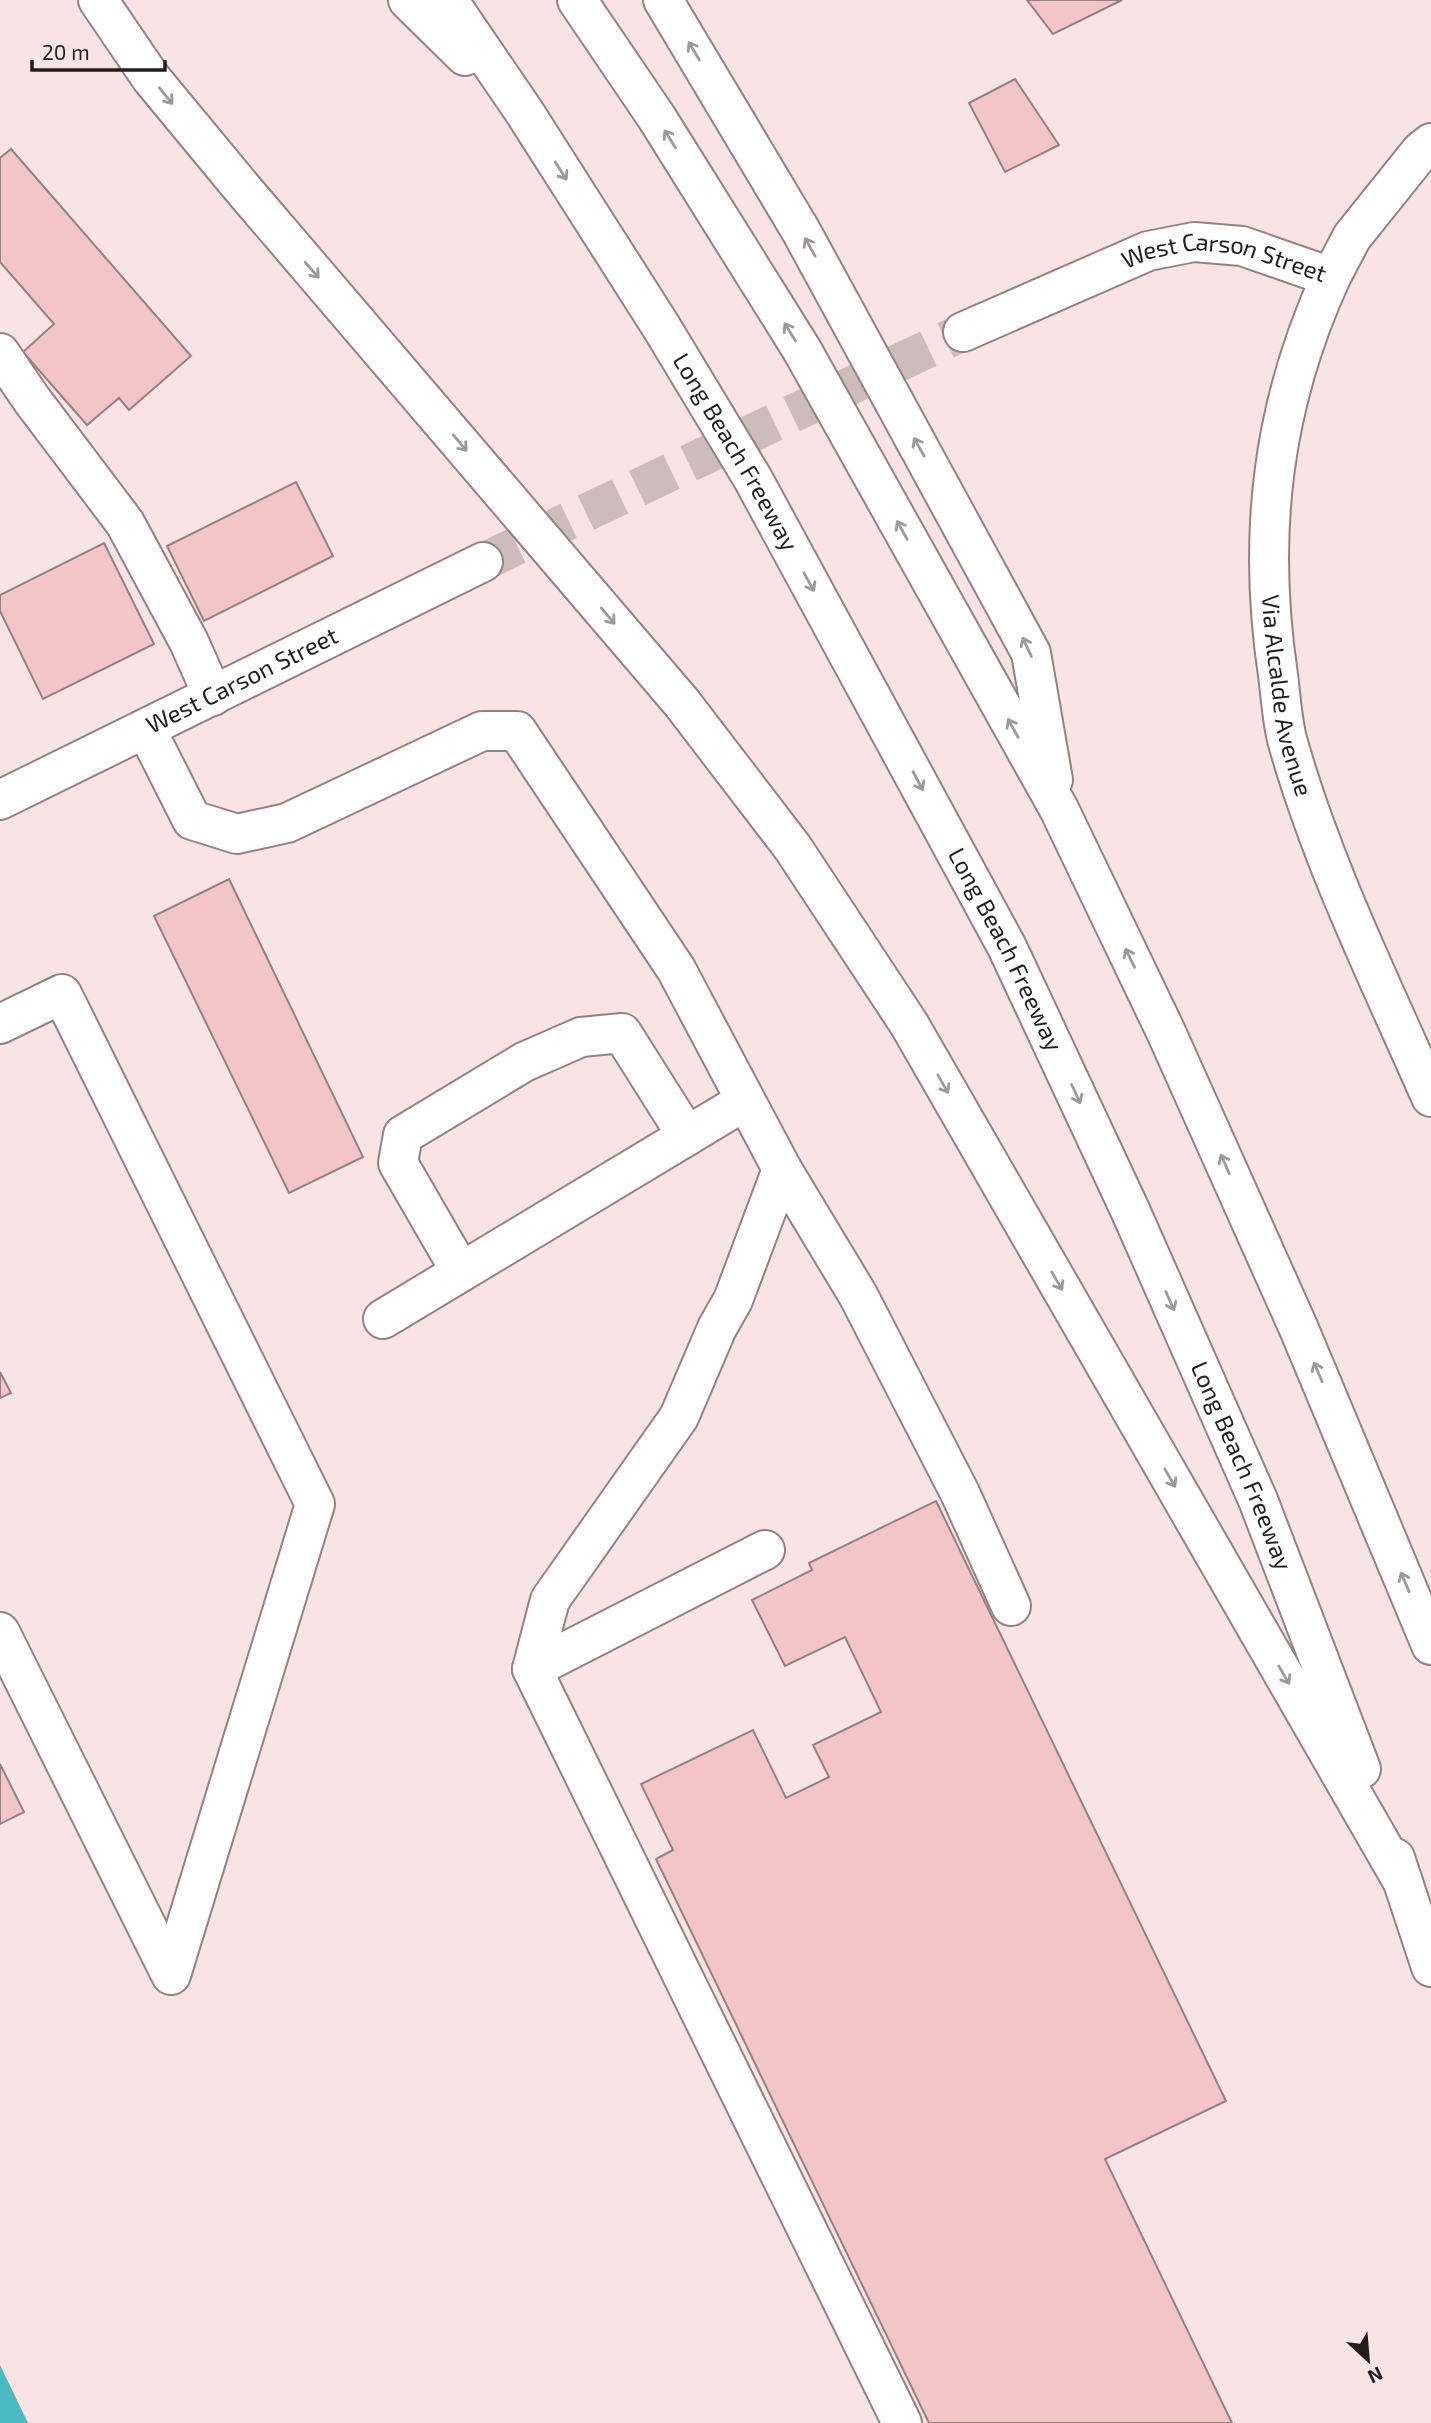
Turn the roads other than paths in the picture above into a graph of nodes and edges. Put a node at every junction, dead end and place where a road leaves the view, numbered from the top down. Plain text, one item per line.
1 (98, 0) edge
2 (408, 0) edge
3 (447, 0) edge
4 (577, 0) edge
5 (663, 0) edge
6 (524, 113) junction
7 (1431, 143) edge
8 (1331, 277) junction
9 (964, 332) tunnel mouth
10 (0, 353) edge
11 (483, 562) tunnel mouth
12 (212, 696) junction
13 (146, 729) junction
14 (0, 800) edge
15 (1059, 809) junction
16 (0, 1024) edge
17 (1431, 1097) edge
18 (745, 1101) junction
19 (687, 1136) junction
20 (782, 1169) junction
21 (461, 1272) junction
22 (383, 1320) dead end
23 (765, 1550) dead end
24 (1011, 1606) dead end
25 (0, 1632) edge
26 (1431, 1645) edge
27 (532, 1669) junction
28 (1404, 1882) junction
29 (1431, 1967) edge
30 (902, 2423) edge

1 -> 28 main road
2 - 6 main road
3 - 6 main road, Long Beach Freeway
15 -> 4 main road
15 -> 5 main road
6 -> 28 main road, Long Beach Freeway
7 - 8 main road, West Carson Street
8 - 9 main road, West Carson Street
8 - 17 main road, Via Alcalde Avenue
10 - 12 main road
11 - 12 main road, West Carson Street
12 - 13 main road, West Carson Street
13 - 14 main road, West Carson Street
13 - 18 main road
26 -> 15 main road
16 - 25 main road
18 - 19 main road
18 - 20 main road
19 - 21 main road
19 - 21 main road
20 - 24 main road
20 - 27 main road
21 - 22 main road
23 - 27 main road
27 - 30 main road
28 - 29 main road, Long Beach Freeway

